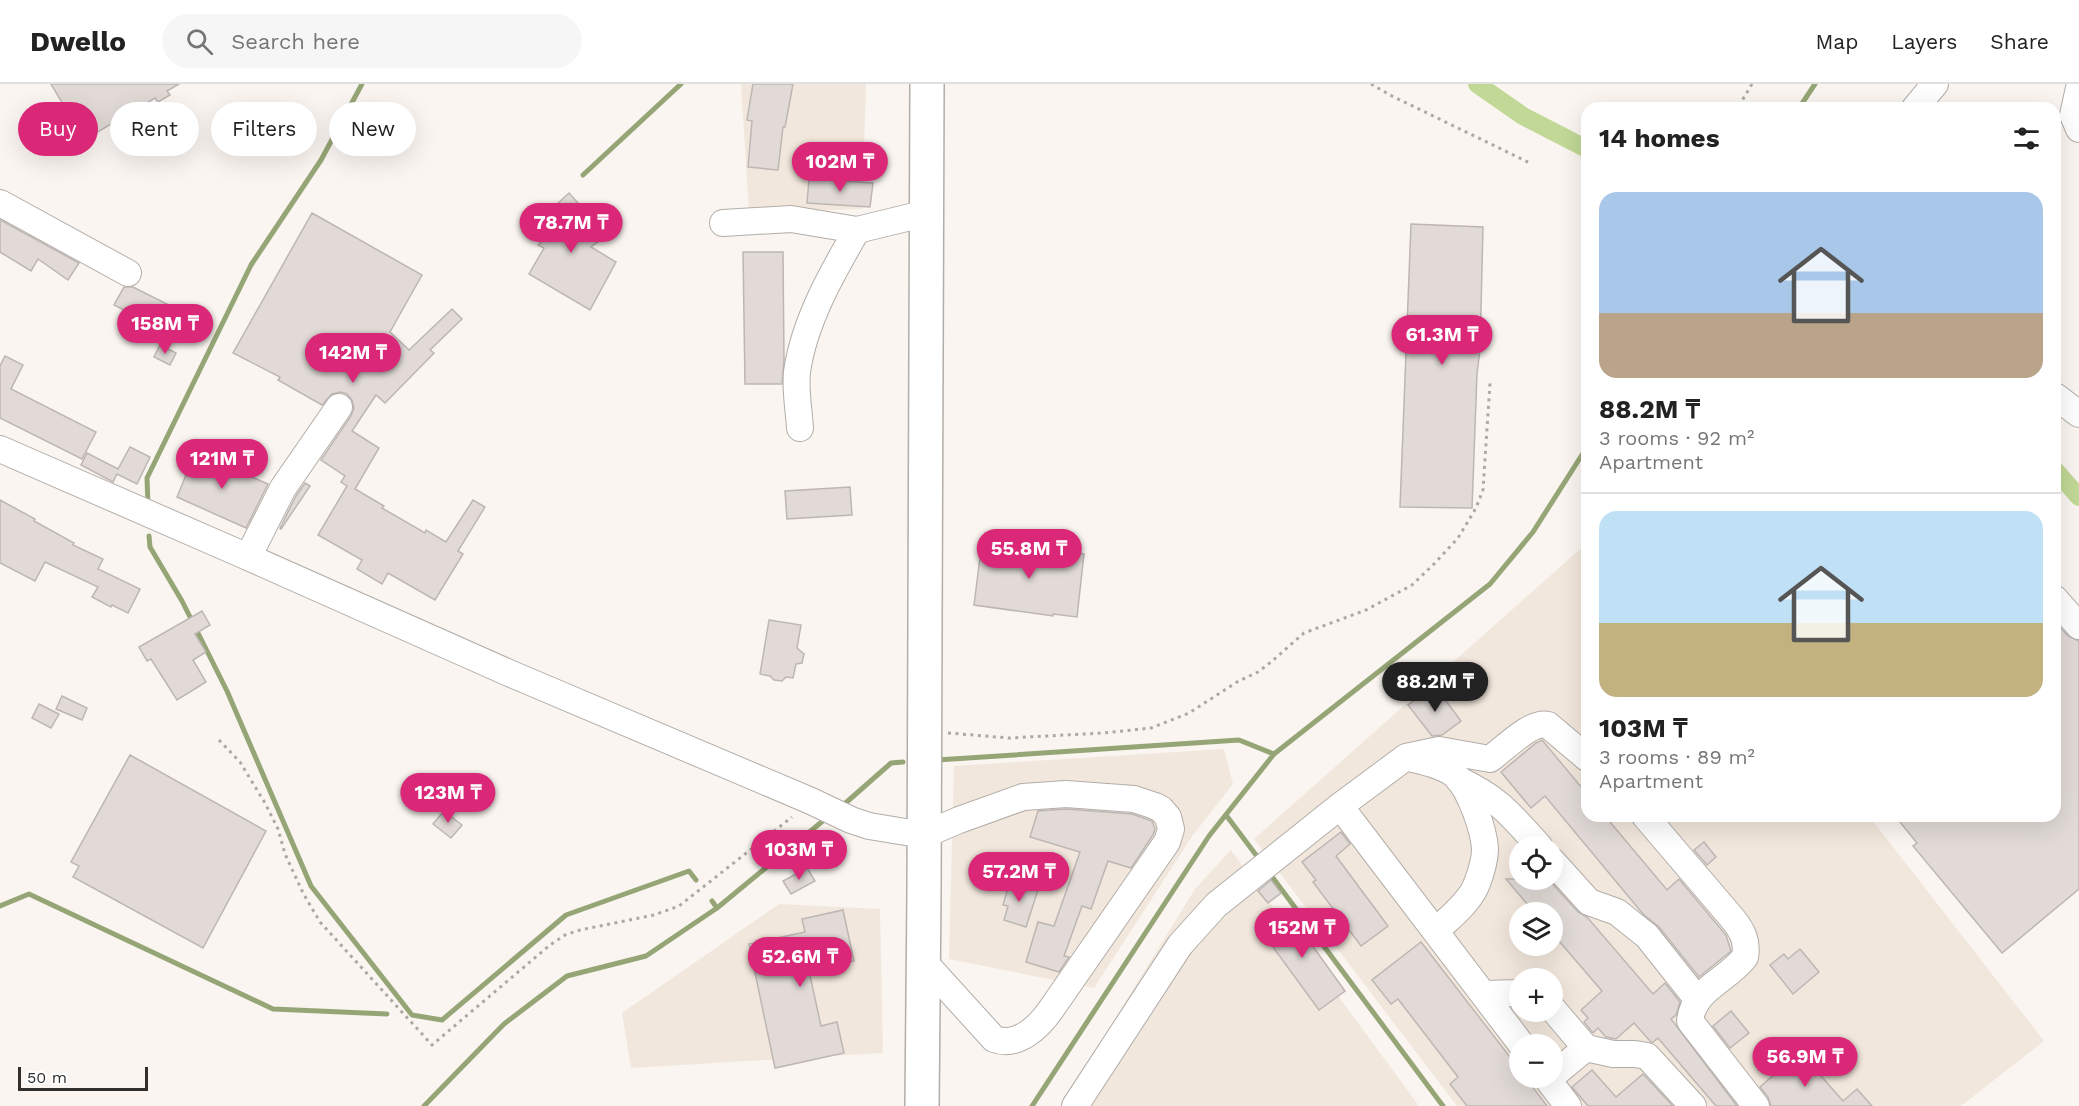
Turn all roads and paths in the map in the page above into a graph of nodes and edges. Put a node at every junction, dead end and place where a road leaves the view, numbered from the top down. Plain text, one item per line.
1 (927, 84) edge
2 (1371, 84) edge
3 (1752, 84) edge
4 (1935, 84) edge
5 (2079, 88) edge
6 (1741, 102) edge
7 (1920, 102) edge
8 (2079, 129) edge
9 (1532, 164) dead end
10 (0, 203) edge
11 (927, 213) junction
12 (723, 223) dead end
13 (857, 230) junction
14 (128, 273) dead end
15 (1490, 383) dead end
16 (2061, 400) edge
17 (339, 406) dead end
18 (2079, 414) edge
19 (800, 428) dead end
20 (0, 449) edge
21 (248, 557) junction
22 (2061, 606) edge
23 (2079, 626) edge
24 (925, 731) junction
25 (219, 740) dead end
26 (1581, 753) edge
27 (1406, 757) junction
28 (1459, 780) junction
29 (812, 801) junction
30 (1341, 806) junction
31 (1650, 822) edge
32 (924, 835) junction
33 (1530, 836) edge
34 (1563, 873) edge
35 (1436, 931) junction
36 (924, 962) junction
37 (1509, 993) edge
38 (1484, 994) junction
39 (1697, 999) junction
40 (1563, 1021) edge
41 (1514, 1034) edge
42 (1586, 1048) junction
43 (1563, 1066) edge
44 (1556, 1088) edge
45 (922, 1106) edge
46 (1075, 1106) edge
47 (1568, 1106) edge
48 (1693, 1106) edge
49 (1756, 1106) edge

1 - 11 highway
2 - 9 path
3 - 6 path
4 - 7 street
5 - 8 street
10 - 14 street
11 - 13 street
11 - 24 highway
12 - 13 street
13 - 19 street
15 - 24 path
16 - 18 street
17 - 21 street
20 - 21 street
21 - 29 street
22 - 23 street
24 - 32 highway
25 - 29 path
26 - 27 street
27 - 28 street
27 - 30 street
28 - 33 street
28 - 35 street
29 - 32 street
30 - 35 street
30 - 46 street
31 - 39 street
32 - 36 highway
32 - 36 street
34 - 39 street
35 - 38 street
36 - 45 highway
37 - 38 street
38 - 41 street
39 - 49 street
40 - 42 street
42 - 43 street
42 - 48 street
44 - 47 street

